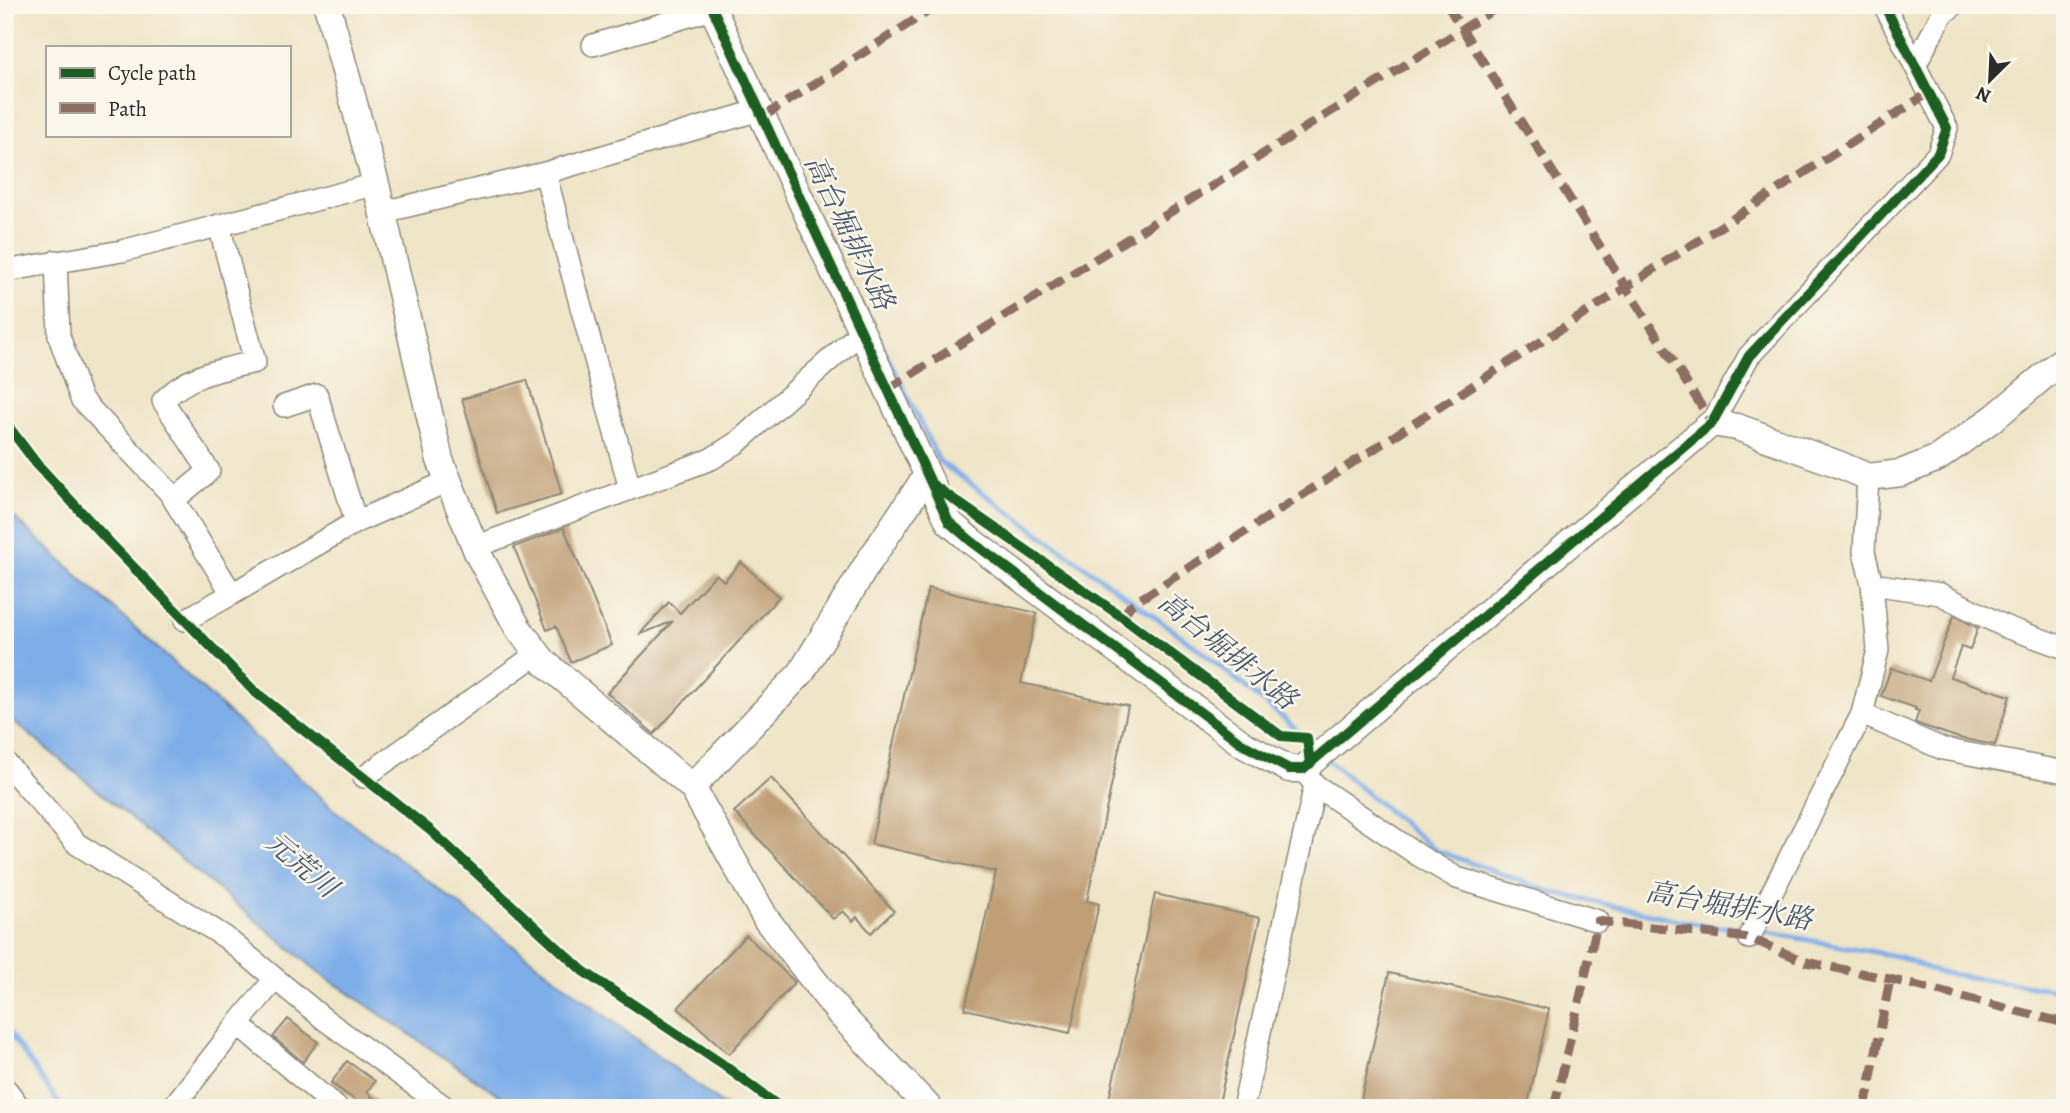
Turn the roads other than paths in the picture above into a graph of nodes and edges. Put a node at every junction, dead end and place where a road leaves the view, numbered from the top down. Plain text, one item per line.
1 (327, 5) edge
2 (1884, 5) edge
3 (1954, 5) edge
4 (712, 7) edge
5 (593, 45) dead end
6 (1915, 66) junction
7 (760, 110) junction
8 (545, 173) junction
9 (376, 184) junction
10 (383, 212) junction
11 (219, 225) junction
12 (56, 261) junction
13 (5, 271) edge
14 (862, 331) junction
15 (2065, 358) edge
16 (284, 406) dead end
17 (1712, 423) junction
18 (927, 475) junction
19 (1868, 477) junction
20 (448, 481) junction
21 (630, 489) junction
22 (174, 500) junction
23 (356, 522) junction
24 (475, 547) junction
25 (1872, 584) junction
26 (232, 594) junction
27 (185, 620) dead end
28 (2065, 648) edge
29 (538, 653) junction
30 (1862, 714) junction
31 (5, 762) edge
32 (2065, 772) edge
33 (364, 777) dead end
34 (1309, 777) junction
35 (692, 788) junction
36 (1598, 921) dead end
37 (1749, 938) dead end
38 (275, 979) junction
39 (238, 1024) junction
40 (5, 1092) edge
41 (17, 1108) edge
42 (172, 1108) edge
43 (337, 1108) edge
44 (446, 1108) edge
45 (929, 1108) edge
46 (1243, 1108) edge

1 - 9 street
2 - 6 street
3 - 6 street
4 - 5 street
4 - 7 street
6 - 17 street
7 - 8 street
7 - 14 street
8 - 10 street
8 - 21 street
9 - 10 street
9 - 11 street
10 - 20 street
11 - 12 street
11 - 22 street
12 - 13 street
12 - 22 street
14 - 18 street
14 - 21 street
15 - 19 street
16 - 23 street
17 - 19 street
17 - 34 street
18 - 34 street
18 - 35 street
19 - 25 street
20 - 23 street
20 - 24 street
21 - 24 street
22 - 26 street
23 - 26 street
24 - 29 street
25 - 28 street
25 - 30 street
26 - 27 street
29 - 33 street
29 - 35 street
30 - 32 street
30 - 37 street
31 - 38 street
34 - 36 street
34 - 46 street
35 - 45 street
38 - 39 street
38 - 44 street
39 - 42 street
39 - 43 street
40 - 41 street

